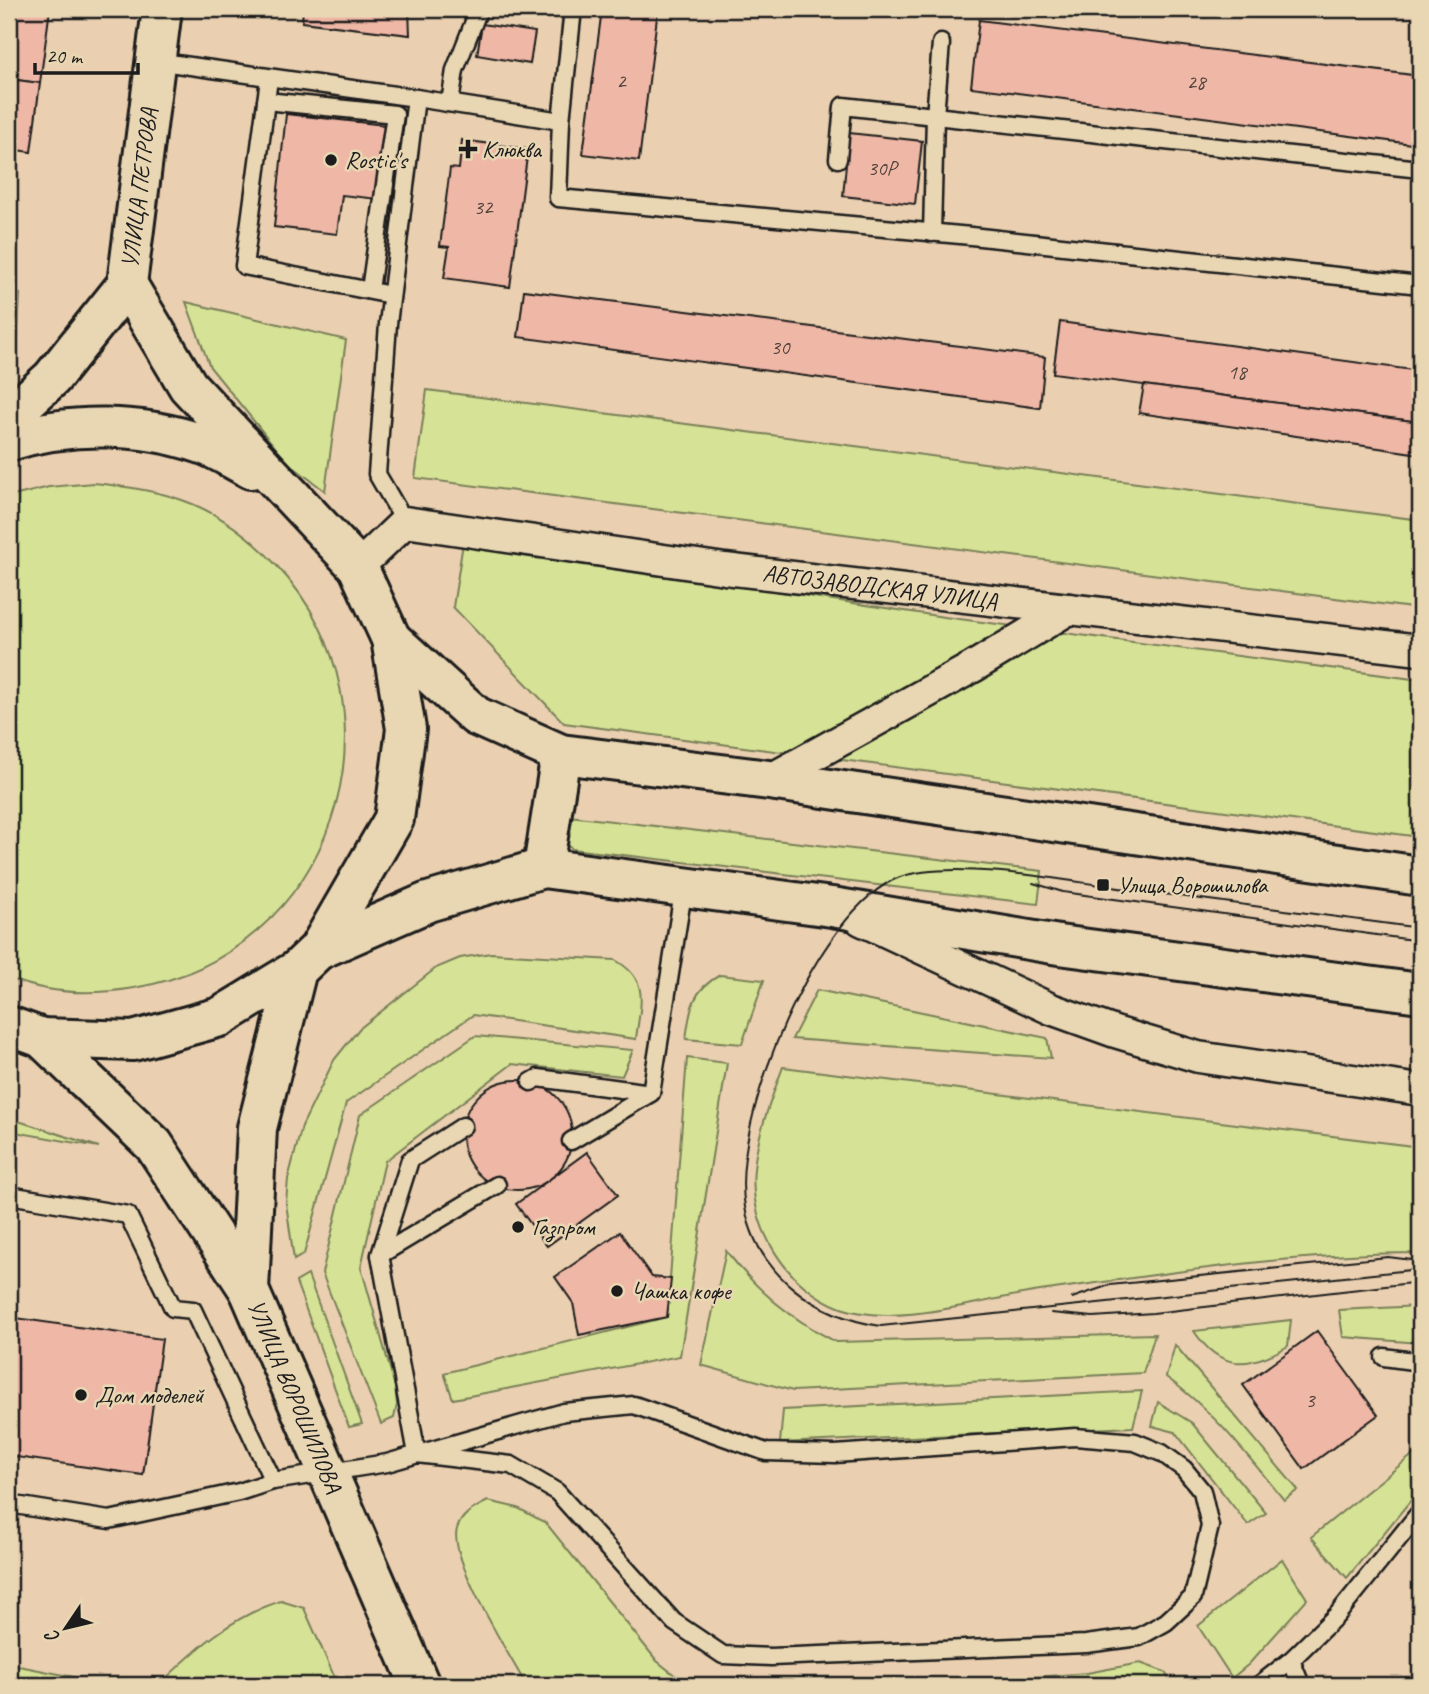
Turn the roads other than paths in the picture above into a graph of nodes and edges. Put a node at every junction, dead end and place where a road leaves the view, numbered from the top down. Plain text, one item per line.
1 (162, 9) edge
2 (478, 9) edge
3 (573, 9) edge
4 (941, 43) dead end
5 (155, 61) junction
6 (268, 79) junction
7 (416, 97) junction
8 (266, 101) junction
9 (450, 103) junction
10 (935, 116) junction
11 (561, 121) junction
12 (838, 159) dead end
13 (1420, 169) edge
14 (932, 233) junction
15 (127, 284) junction
16 (1420, 285) edge
17 (370, 290) junction
18 (391, 295) junction
19 (9, 416) edge
20 (9, 441) edge
21 (274, 481) junction
22 (405, 522) junction
23 (358, 567) junction
24 (1069, 609) junction
25 (391, 639) junction
26 (1420, 650) edge
27 (561, 754) junction
28 (769, 780) junction
29 (543, 868) junction
30 (1420, 876) edge
31 (684, 886) junction
32 (832, 907) junction
33 (308, 960) junction
34 (1420, 993) edge
35 (26, 1032) edge
36 (531, 1082) dead end
37 (1420, 1090) edge
38 (650, 1093) junction
39 (463, 1126) dead end
40 (571, 1141) dead end
41 (497, 1185) dead end
42 (9, 1195) edge
43 (380, 1255) junction
44 (249, 1290) junction
45 (1384, 1357) dead end
46 (1420, 1362) edge
47 (416, 1454) junction
48 (327, 1472) junction
49 (273, 1481) junction
50 (9, 1504) edge
51 (1420, 1512) edge
52 (1291, 1660) junction
53 (420, 1685) edge
54 (1259, 1685) edge
55 (1301, 1685) edge

1 - 5 main road, УЛИЦА ПЕТРОВА
2 - 9 lane
3 - 11 lane
4 - 10 lane
5 - 6 lane
5 - 15 main road, УЛИЦА ПЕТРОВА
6 - 7 lane
6 - 8 lane
7 - 9 lane
7 - 18 lane
8 - 17 lane
8 - 17 lane
9 - 11 lane
10 - 12 lane
10 - 13 lane
10 - 14 lane
11 - 14 lane
14 - 16 lane
15 - 19 main road
15 - 21 main road
17 - 18 lane
18 - 22 lane
20 - 21 main road
21 - 23 main road
22 - 23 street
22 - 24 street, АВТОЗАВОДСКАЯ УЛИЦА
23 - 25 main road
24 - 26 street, АВТОЗАВОДСКАЯ УЛИЦА
24 - 28 street
25 - 27 main road
25 - 33 main road
27 - 28 main road
27 - 29 main road
28 - 30 main road
29 - 31 main road
29 - 33 main road
31 - 32 main road
31 - 38 lane
32 - 34 main road
32 - 37 street
33 - 35 main road
33 - 44 main road, УЛИЦА ВОРОШИЛОВА
35 - 44 main road
36 - 38 lane
38 - 40 lane
39 - 43 lane
41 - 43 lane
42 - 49 lane
43 - 47 lane
44 - 48 main road, УЛИЦА ВОРОШИЛОВА
45 - 46 lane
47 - 47 lane
47 - 48 lane
48 - 49 lane
48 - 53 main road, УЛИЦА ВОРОШИЛОВА
49 - 50 lane
51 - 52 lane
52 - 54 lane
52 - 55 lane

